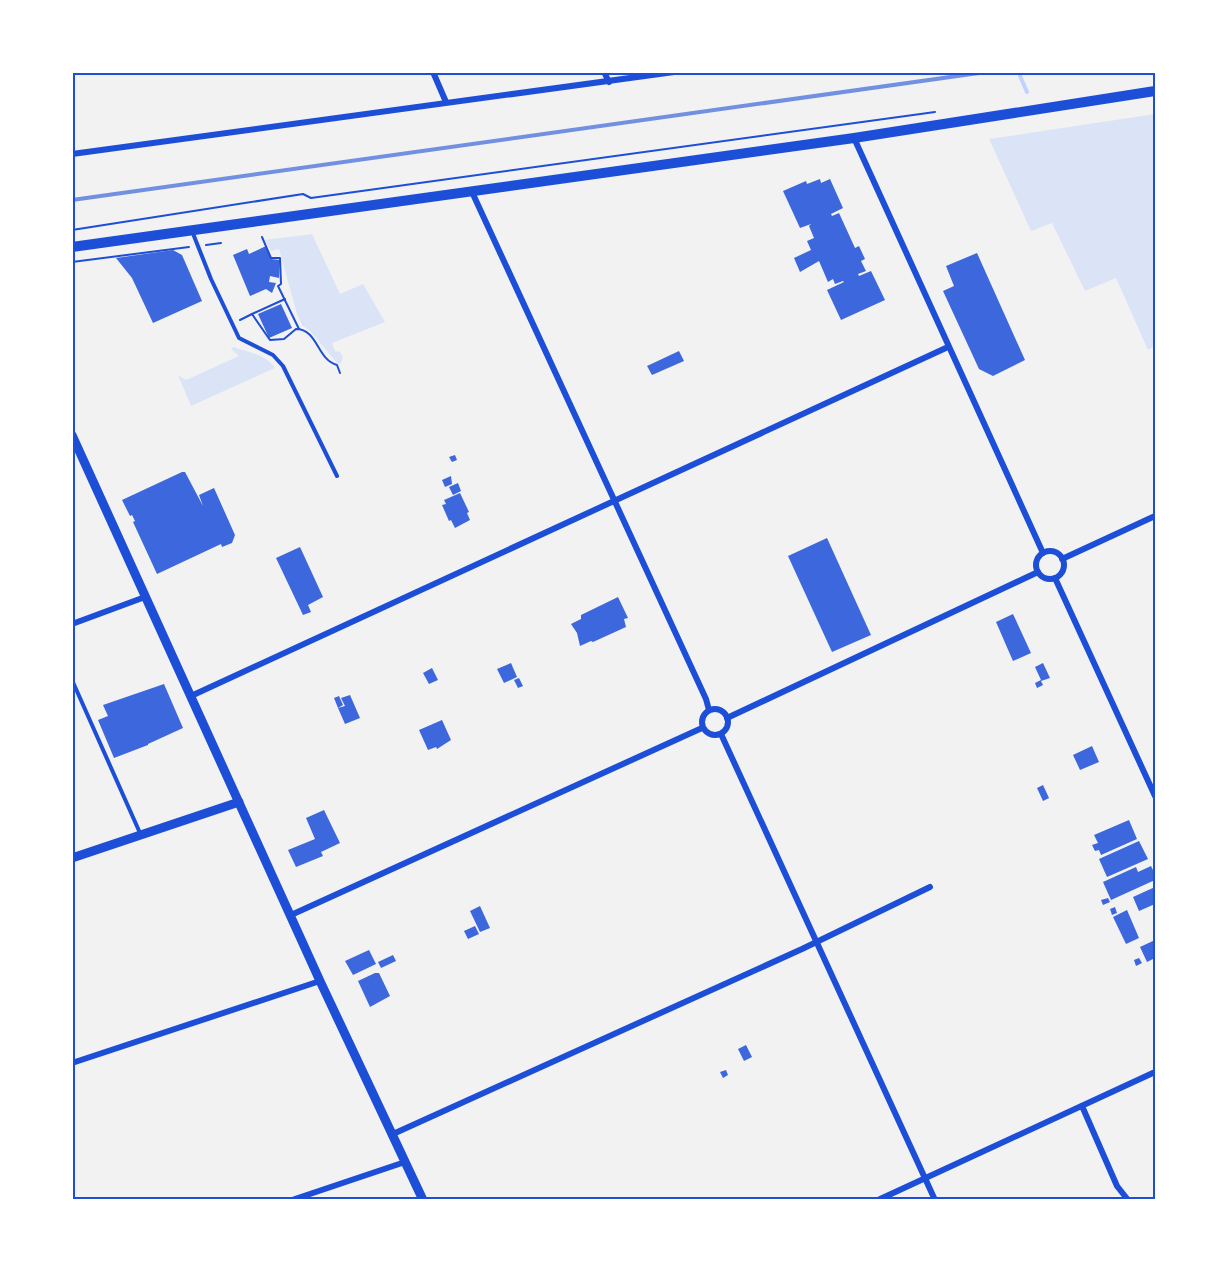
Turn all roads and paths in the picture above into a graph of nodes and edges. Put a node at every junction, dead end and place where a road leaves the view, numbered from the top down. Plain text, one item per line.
1 (433, 72) edge
2 (604, 72) edge
3 (674, 72) edge
4 (609, 82) junction
5 (1155, 91) edge
6 (446, 102) junction
7 (935, 112) dead end
8 (854, 138) junction
9 (72, 154) edge
10 (472, 192) junction
11 (72, 230) edge
12 (192, 230) junction
13 (262, 237) dead end
14 (221, 243) dead end
15 (198, 246) junction
16 (72, 247) edge
17 (72, 262) edge
18 (285, 299) junction
19 (252, 314) junction
20 (232, 323) junction
21 (299, 329) junction
22 (948, 347) junction
23 (340, 373) dead end
24 (72, 435) edge
25 (337, 476) dead end
26 (615, 501) junction
27 (1155, 516) edge
28 (1043, 553) junction
29 (1062, 559) junction
30 (1038, 572) junction
31 (1055, 578) junction
32 (145, 597) junction
33 (72, 624) edge
34 (72, 681) edge
35 (191, 696) junction
36 (709, 710) junction
37 (727, 718) junction
38 (702, 728) junction
39 (721, 734) junction
40 (1155, 796) edge
41 (239, 802) junction
42 (141, 835) junction
43 (72, 858) edge
44 (930, 887) dead end
45 (291, 915) junction
46 (816, 942) junction
47 (320, 981) junction
48 (72, 1063) edge
49 (1155, 1072) edge
50 (1082, 1106) junction
51 (393, 1134) junction
52 (405, 1162) junction
53 (926, 1179) junction
54 (292, 1200) edge
55 (423, 1200) edge
56 (878, 1200) edge
57 (935, 1200) edge
58 (1128, 1200) edge

1 - 6 street
2 - 4 street
3 - 4 street
4 - 6 street
5 - 8 main road
6 - 9 street
7 - 11 path
8 - 10 main road
8 - 22 street
10 - 12 main road
10 - 26 street
12 - 15 lane
12 - 16 main road
13 - 18 path
14 - 15 path
15 - 17 path
15 - 20 lane
18 - 19 path
18 - 21 path
19 - 20 path
19 - 21 path
20 - 25 lane
21 - 23 path
22 - 26 street
22 - 28 street
24 - 32 street
26 - 35 street
26 - 36 street
27 - 29 street
28 - 29 street
28 - 30 street
29 - 31 street
30 - 31 street
30 - 37 street
31 - 40 street
32 - 33 street
32 - 35 street
34 - 42 lane
35 - 41 street
36 - 37 street
36 - 38 street
37 - 39 street
38 - 39 street
38 - 45 street
39 - 46 street
41 - 42 street
41 - 45 street
42 - 43 street
44 - 46 street
45 - 47 street
46 - 51 street
46 - 53 street
47 - 48 street
47 - 51 street
49 - 50 street
50 - 53 street
50 - 58 street
51 - 52 street
52 - 54 street
52 - 55 street
53 - 56 street
53 - 57 street

